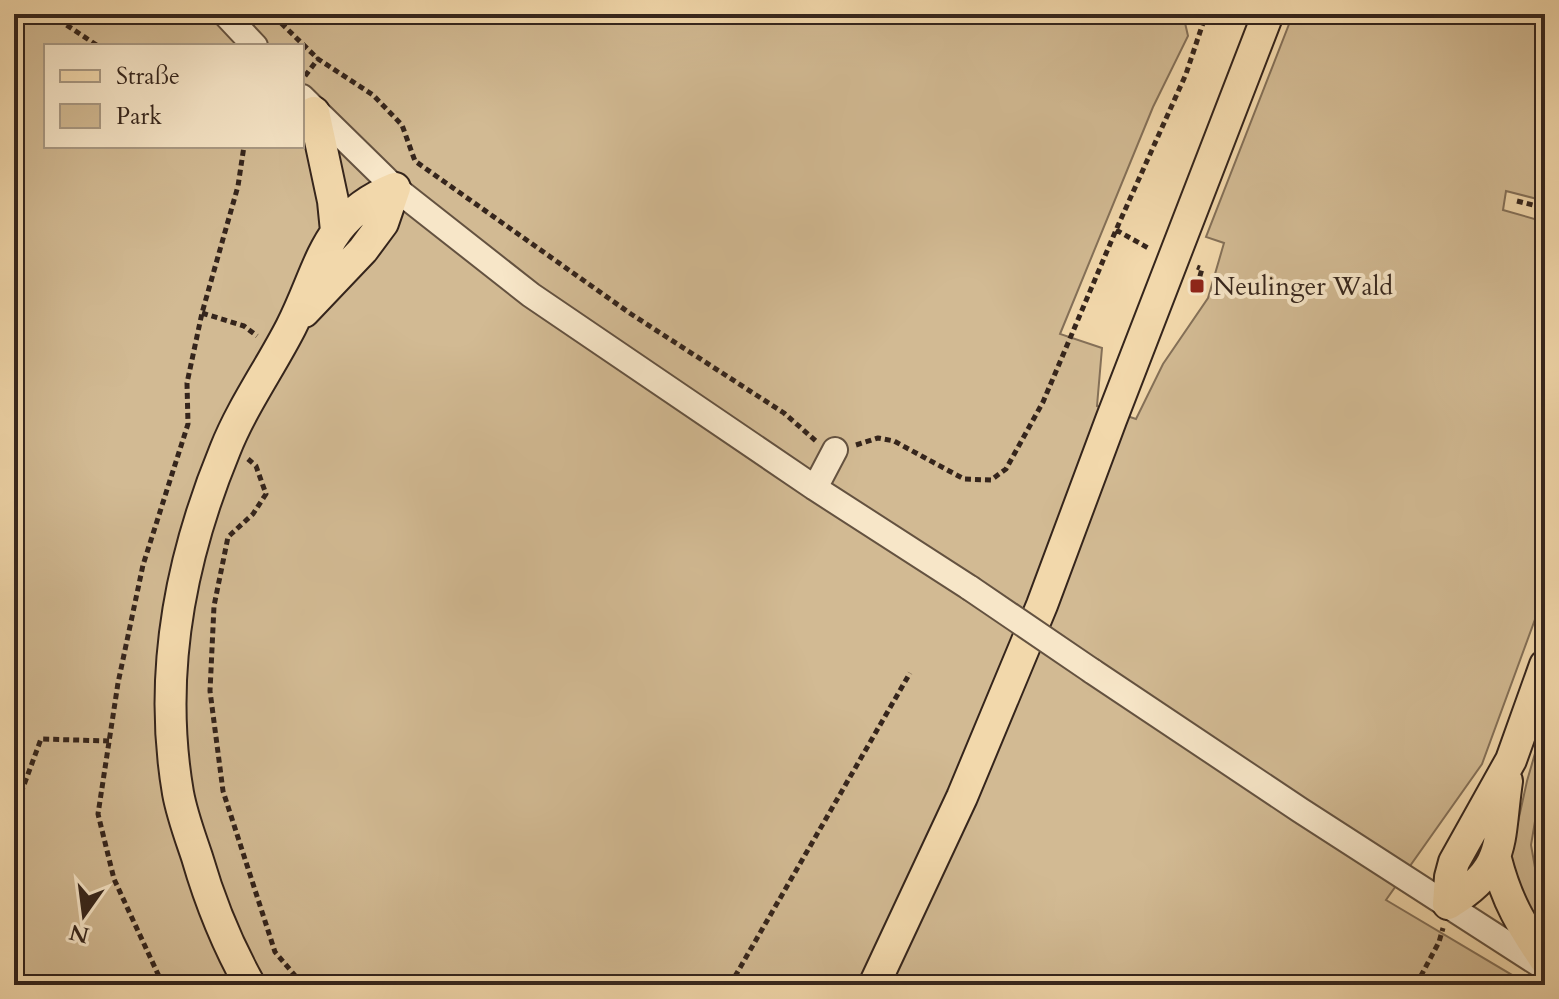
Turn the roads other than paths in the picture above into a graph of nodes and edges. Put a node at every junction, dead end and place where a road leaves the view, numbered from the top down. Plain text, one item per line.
1 (225, 14) edge
2 (1268, 14) edge
3 (253, 44) edge
4 (308, 104) edge
5 (395, 188) junction
6 (336, 231) junction
7 (285, 338) junction
8 (835, 450) road end
9 (815, 488) junction
10 (1545, 665) edge
11 (1511, 760) junction
12 (1496, 859) junction
13 (1448, 904) junction
14 (1545, 960) edge
15 (1545, 968) edge
16 (250, 985) edge
17 (874, 985) edge

1 - 3 street
2 - 17 main road
4 - 5 street
4 - 6 main road
5 - 6 main road
5 - 7 main road
5 - 9 street
6 - 7 main road
7 - 16 main road
8 - 9 street
9 - 13 street, bridge
10 - 11 main road
11 - 12 main road
11 - 13 main road
12 - 13 main road
12 - 14 main road
13 - 15 street

